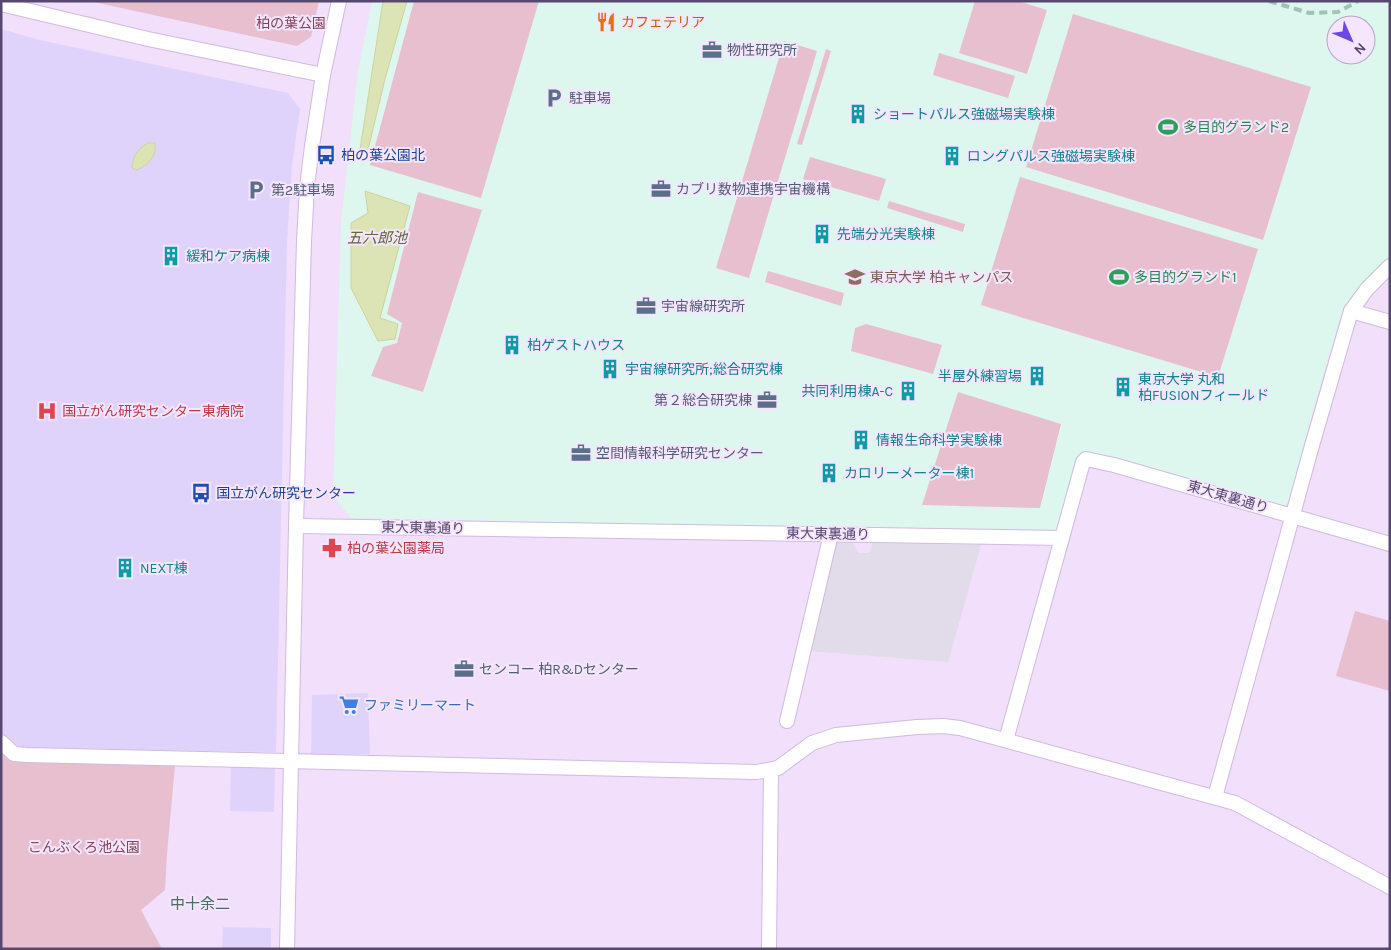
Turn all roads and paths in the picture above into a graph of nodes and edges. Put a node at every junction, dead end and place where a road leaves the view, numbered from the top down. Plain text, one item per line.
1 (338, 1) edge
2 (1, 4) edge
3 (323, 76) junction
4 (1390, 266) edge
5 (1351, 312) junction
6 (1390, 322) edge
7 (1293, 515) junction
8 (296, 526) junction
9 (831, 534) junction
10 (1062, 538) junction
11 (1390, 544) edge
12 (788, 721) dead end
13 (1006, 740) junction
14 (1, 742) edge
15 (291, 762) junction
16 (770, 770) junction
17 (1215, 797) junction
18 (1390, 887) edge
19 (287, 949) edge
20 (769, 949) edge

1 - 3 street
2 - 3 street
3 - 8 street
4 - 5 street
5 - 6 street
5 - 7 street
7 - 10 street, 東大東裏通り
7 - 11 street
7 - 17 street
8 - 9 street, 東大東裏通り
8 - 15 street
9 - 10 street, 東大東裏通り
9 - 12 street
10 - 13 street
13 - 16 street
13 - 17 street
14 - 15 street
15 - 16 street
15 - 19 street
16 - 20 street
17 - 18 street

